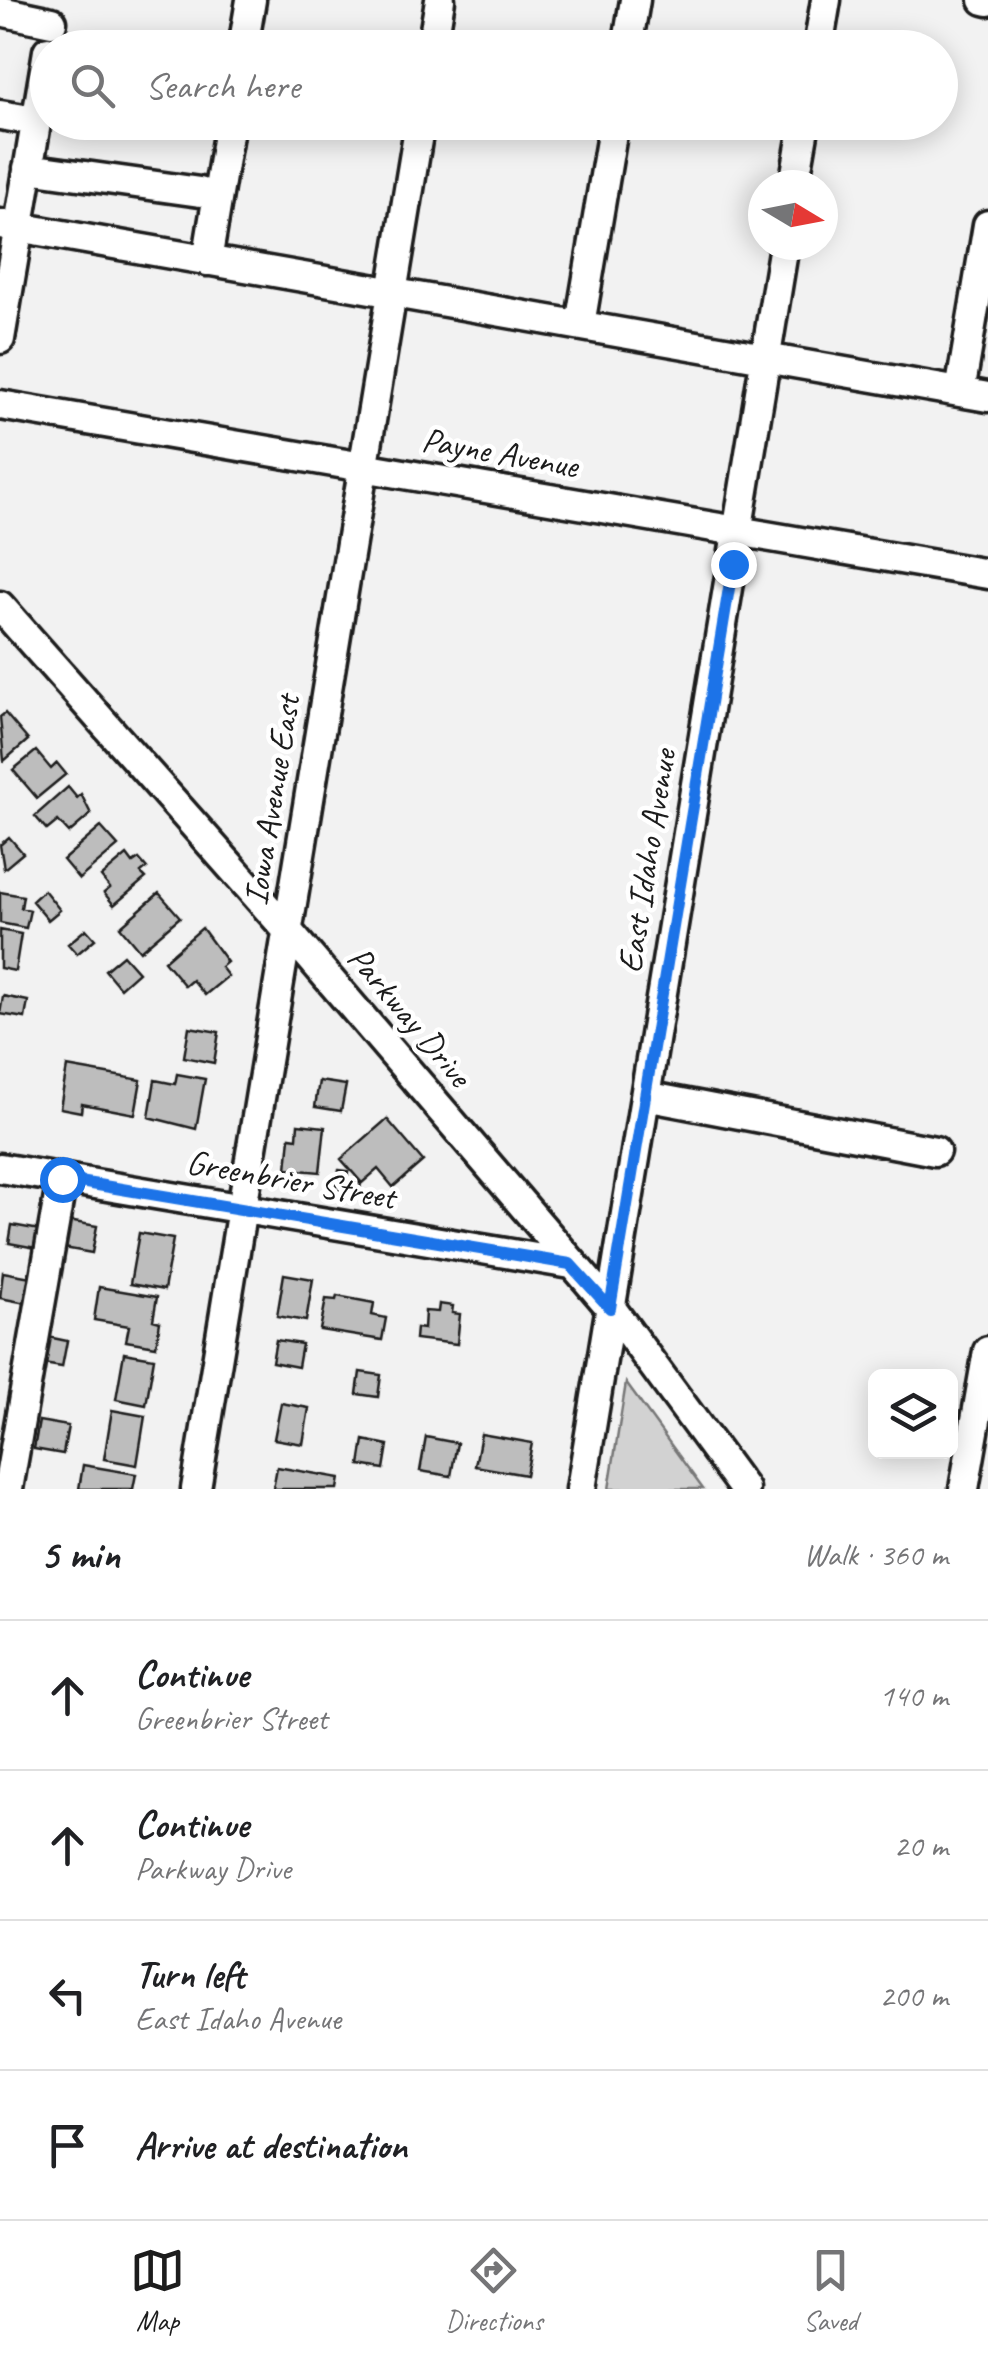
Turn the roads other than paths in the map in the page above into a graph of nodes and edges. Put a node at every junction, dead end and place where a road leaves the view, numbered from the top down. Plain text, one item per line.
1 (250, 0) edge
2 (440, 0) edge
3 (635, 0) edge
4 (826, 0) edge
5 (0, 11) edge
6 (51, 30) edge
7 (246, 30) edge
8 (435, 30) edge
9 (630, 30) edge
10 (821, 30) edge
11 (0, 115) edge
12 (30, 119) edge
13 (33, 140) edge
14 (227, 140) edge
15 (417, 140) edge
16 (611, 140) edge
17 (802, 140) edge
18 (28, 168) junction
19 (797, 170) edge
20 (200, 192) dead end
21 (9, 226) edge
22 (988, 226) edge
23 (781, 260) edge
24 (207, 261) junction
25 (392, 293) junction
26 (580, 325) junction
27 (0, 339) edge
28 (764, 357) junction
29 (974, 394) edge
30 (0, 405) edge
31 (364, 467) junction
32 (738, 531) junction
33 (988, 574) edge
34 (0, 606) edge
35 (288, 930) junction
36 (646, 1096) junction
37 (934, 1150) dead end
38 (0, 1168) edge
39 (62, 1179) junction
40 (242, 1209) junction
41 (570, 1264) junction
42 (610, 1308) junction
43 (988, 1351) edge
44 (8, 1489) edge
45 (196, 1489) edge
46 (581, 1489) edge
47 (744, 1489) edge
48 (964, 1489) edge

1 - 7 street
2 - 8 street
3 - 9 street
4 - 10 street
5 - 6 street
11 - 12 street
13 - 18 street
14 - 24 street
15 - 25 street, Iowa Avenue East
16 - 26 street
17 - 19 street
18 - 20 street
18 - 21 street
21 - 24 street
21 - 27 street
22 - 29 street
23 - 28 street, East Idaho Avenue
24 - 25 street
25 - 26 street
25 - 31 street, Iowa Avenue East
26 - 28 street
28 - 29 street
28 - 32 street, East Idaho Avenue
30 - 31 street, Payne Avenue
31 - 32 street, Payne Avenue
31 - 35 street, Iowa Avenue East
32 - 33 street, Payne Avenue
32 - 36 street, East Idaho Avenue
34 - 35 street, Parkway Drive
35 - 40 street, Iowa Avenue East
35 - 41 street, Parkway Drive
36 - 37 street
36 - 42 street, East Idaho Avenue
38 - 39 street, Greenbrier Street
39 - 40 street, Greenbrier Street
39 - 44 street
40 - 41 street, Greenbrier Street
40 - 45 street, Iowa Avenue East
41 - 42 street, Parkway Drive
42 - 46 street, East Idaho Avenue
42 - 47 street, Parkway Drive
43 - 48 street

